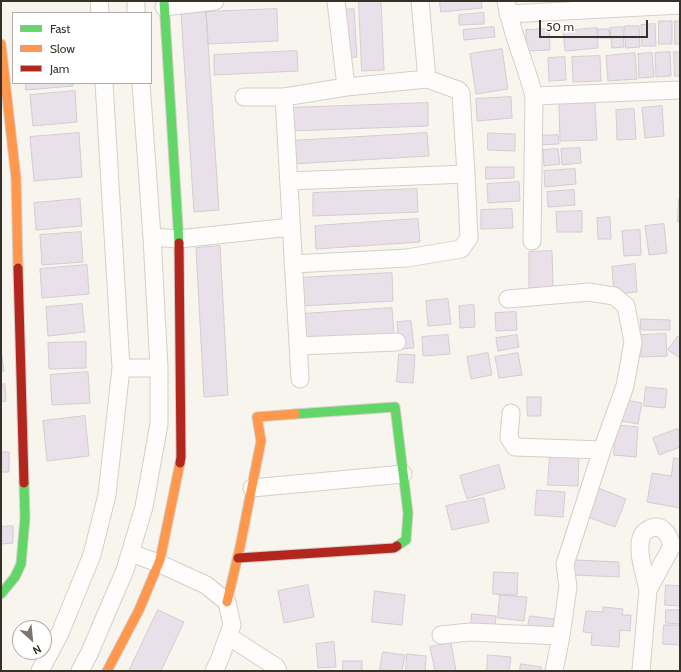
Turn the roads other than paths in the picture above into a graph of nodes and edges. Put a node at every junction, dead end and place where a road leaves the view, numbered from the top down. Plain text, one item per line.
1 (100, 1) edge
2 (136, 1) edge
3 (215, 1) edge
4 (336, 1) edge
5 (420, 1) edge
6 (164, 4) edge
7 (680, 5) edge
8 (507, 7) edge
9 (100, 12) edge
10 (136, 12) edge
11 (1, 44) edge
12 (427, 78) junction
13 (104, 84) edge
14 (141, 84) edge
15 (346, 87) junction
16 (680, 90) edge
17 (534, 96) junction
18 (244, 97) dead end
19 (284, 97) junction
20 (466, 174) junction
21 (289, 181) junction
22 (291, 227) junction
23 (152, 237) junction
24 (179, 239) junction
25 (532, 240) dead end
26 (294, 264) junction
27 (508, 299) dead end
28 (398, 342) dead end
29 (298, 346) junction
30 (121, 368) junction
31 (159, 368) junction
32 (300, 379) dead end
33 (511, 413) dead end
34 (602, 450) junction
35 (403, 474) junction
36 (252, 488) junction
37 (130, 553) junction
38 (238, 558) junction
39 (158, 563) junction
40 (648, 590) dead end
41 (1, 594) edge
42 (227, 602) junction
43 (441, 635) dead end
44 (228, 636) junction
45 (561, 636) junction
46 (40, 671) edge
47 (80, 671) edge
48 (107, 671) edge
49 (214, 671) edge
50 (278, 671) edge
51 (554, 671) edge
52 (640, 671) edge

1 - 9 street
2 - 10 street
3 - 6 street
4 - 15 street
5 - 12 street
6 - 24 street
7 - 8 street
8 - 17 street
11 - 41 street
12 - 15 street
12 - 20 street
13 - 30 street
14 - 23 street
15 - 19 street
16 - 17 street
17 - 25 street
18 - 19 street
19 - 21 street
20 - 21 street
20 - 26 street
21 - 22 street
22 - 24 street
22 - 26 street
23 - 24 street
23 - 31 street
24 - 39 street
26 - 29 street
27 - 34 street
28 - 29 street
29 - 32 street
30 - 31 street
30 - 46 street
31 - 37 street
33 - 34 street
34 - 45 street
35 - 36 street
35 - 36 street
35 - 38 street
36 - 38 street
37 - 39 street
37 - 47 street
38 - 42 street
39 - 42 street
39 - 48 street
40 - 52 street
42 - 44 street
43 - 45 street
44 - 49 street
44 - 50 street
45 - 51 street

